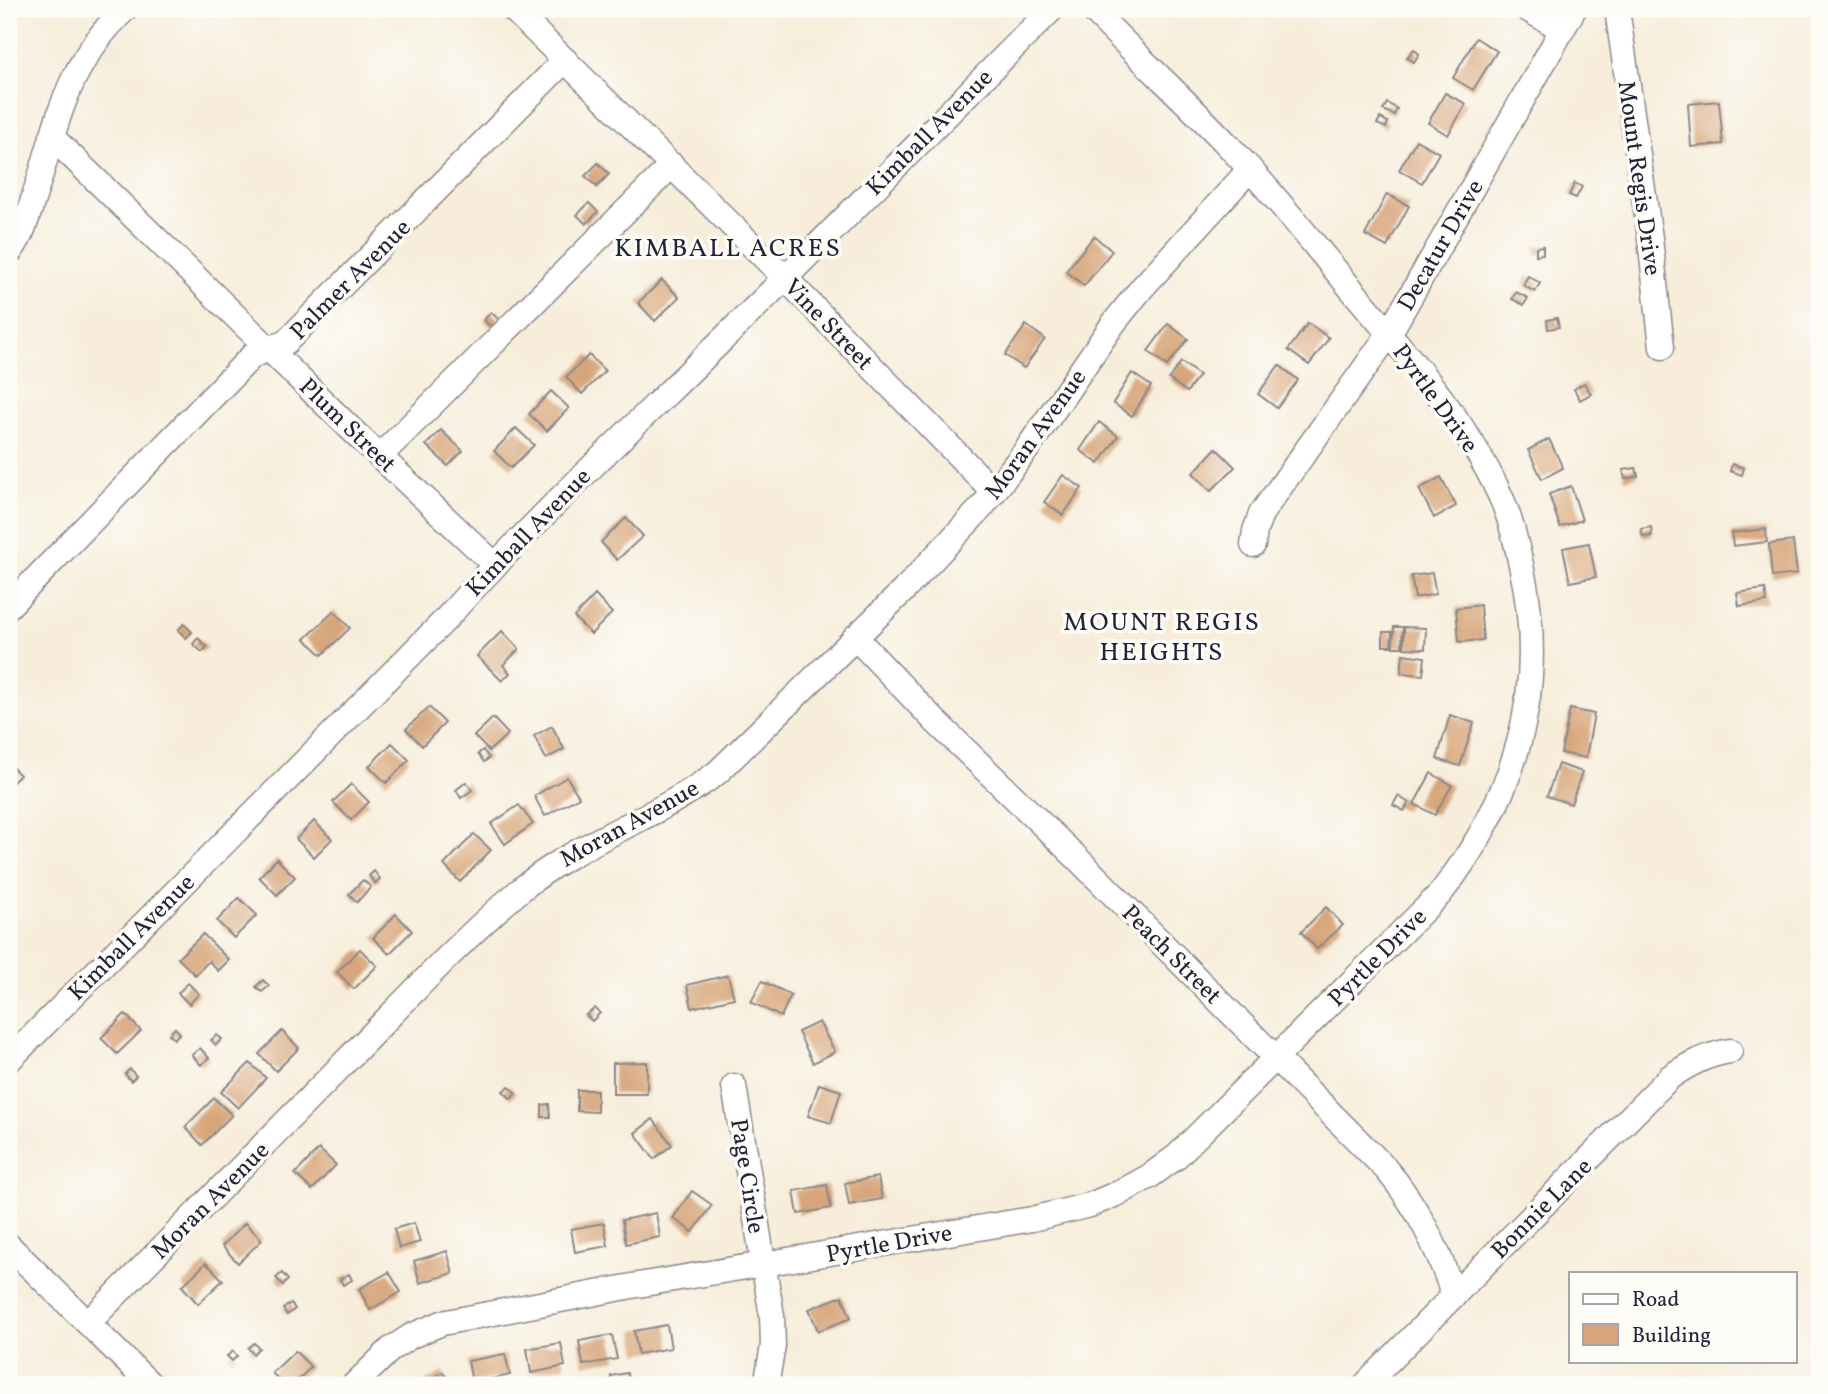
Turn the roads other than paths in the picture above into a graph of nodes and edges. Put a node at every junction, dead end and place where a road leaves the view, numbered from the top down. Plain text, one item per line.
1 (125, 9) edge
2 (513, 9) edge
3 (1052, 9) edge
4 (1091, 9) edge
5 (1527, 9) edge
6 (1617, 9) edge
7 (1568, 19) edge
8 (565, 60) junction
9 (52, 137) junction
10 (672, 165) junction
11 (1250, 169) junction
12 (9, 253) edge
13 (784, 277) junction
14 (1389, 334) junction
15 (1662, 347) dead end
16 (271, 349) junction
17 (380, 456) junction
18 (994, 492) junction
19 (1253, 545) dead end
20 (494, 564) junction
21 (9, 606) edge
22 (855, 637) junction
23 (1730, 1051) dead end
24 (1276, 1059) junction
25 (9, 1060) edge
26 (734, 1086) dead end
27 (9, 1246) edge
28 (762, 1265) junction
29 (1454, 1296) junction
30 (88, 1323) junction
31 (151, 1385) edge
32 (354, 1385) edge
33 (766, 1385) edge
34 (1365, 1385) edge

1 - 9 street
2 - 8 street, Vine Street
3 - 13 street, Kimball Avenue
4 - 11 street, Pyrtle Drive
5 - 7 street
6 - 15 street, Mount Regis Drive
7 - 14 street, Decatur Drive
8 - 10 street, Vine Street
8 - 16 street, Palmer Avenue
9 - 12 street
9 - 16 street, Plum Street
10 - 13 street, Vine Street
10 - 17 street
11 - 14 street, Pyrtle Drive
11 - 18 street, Moran Avenue
13 - 18 street, Vine Street
13 - 20 street, Kimball Avenue
14 - 19 street, Decatur Drive
14 - 24 street, Pyrtle Drive
16 - 17 street, Plum Street
16 - 21 street, Palmer Avenue
17 - 20 street, Plum Street
18 - 22 street, Moran Avenue
20 - 25 street, Kimball Avenue
22 - 24 street, Peach Street
22 - 30 street, Moran Avenue
23 - 29 street, Bonnie Lane
24 - 28 street, Pyrtle Drive
24 - 29 street, Peach Street
26 - 28 street, Page Circle
27 - 30 street
28 - 32 street, Pyrtle Drive
28 - 33 street, Page Circle
29 - 34 street, Bonnie Lane
30 - 31 street

